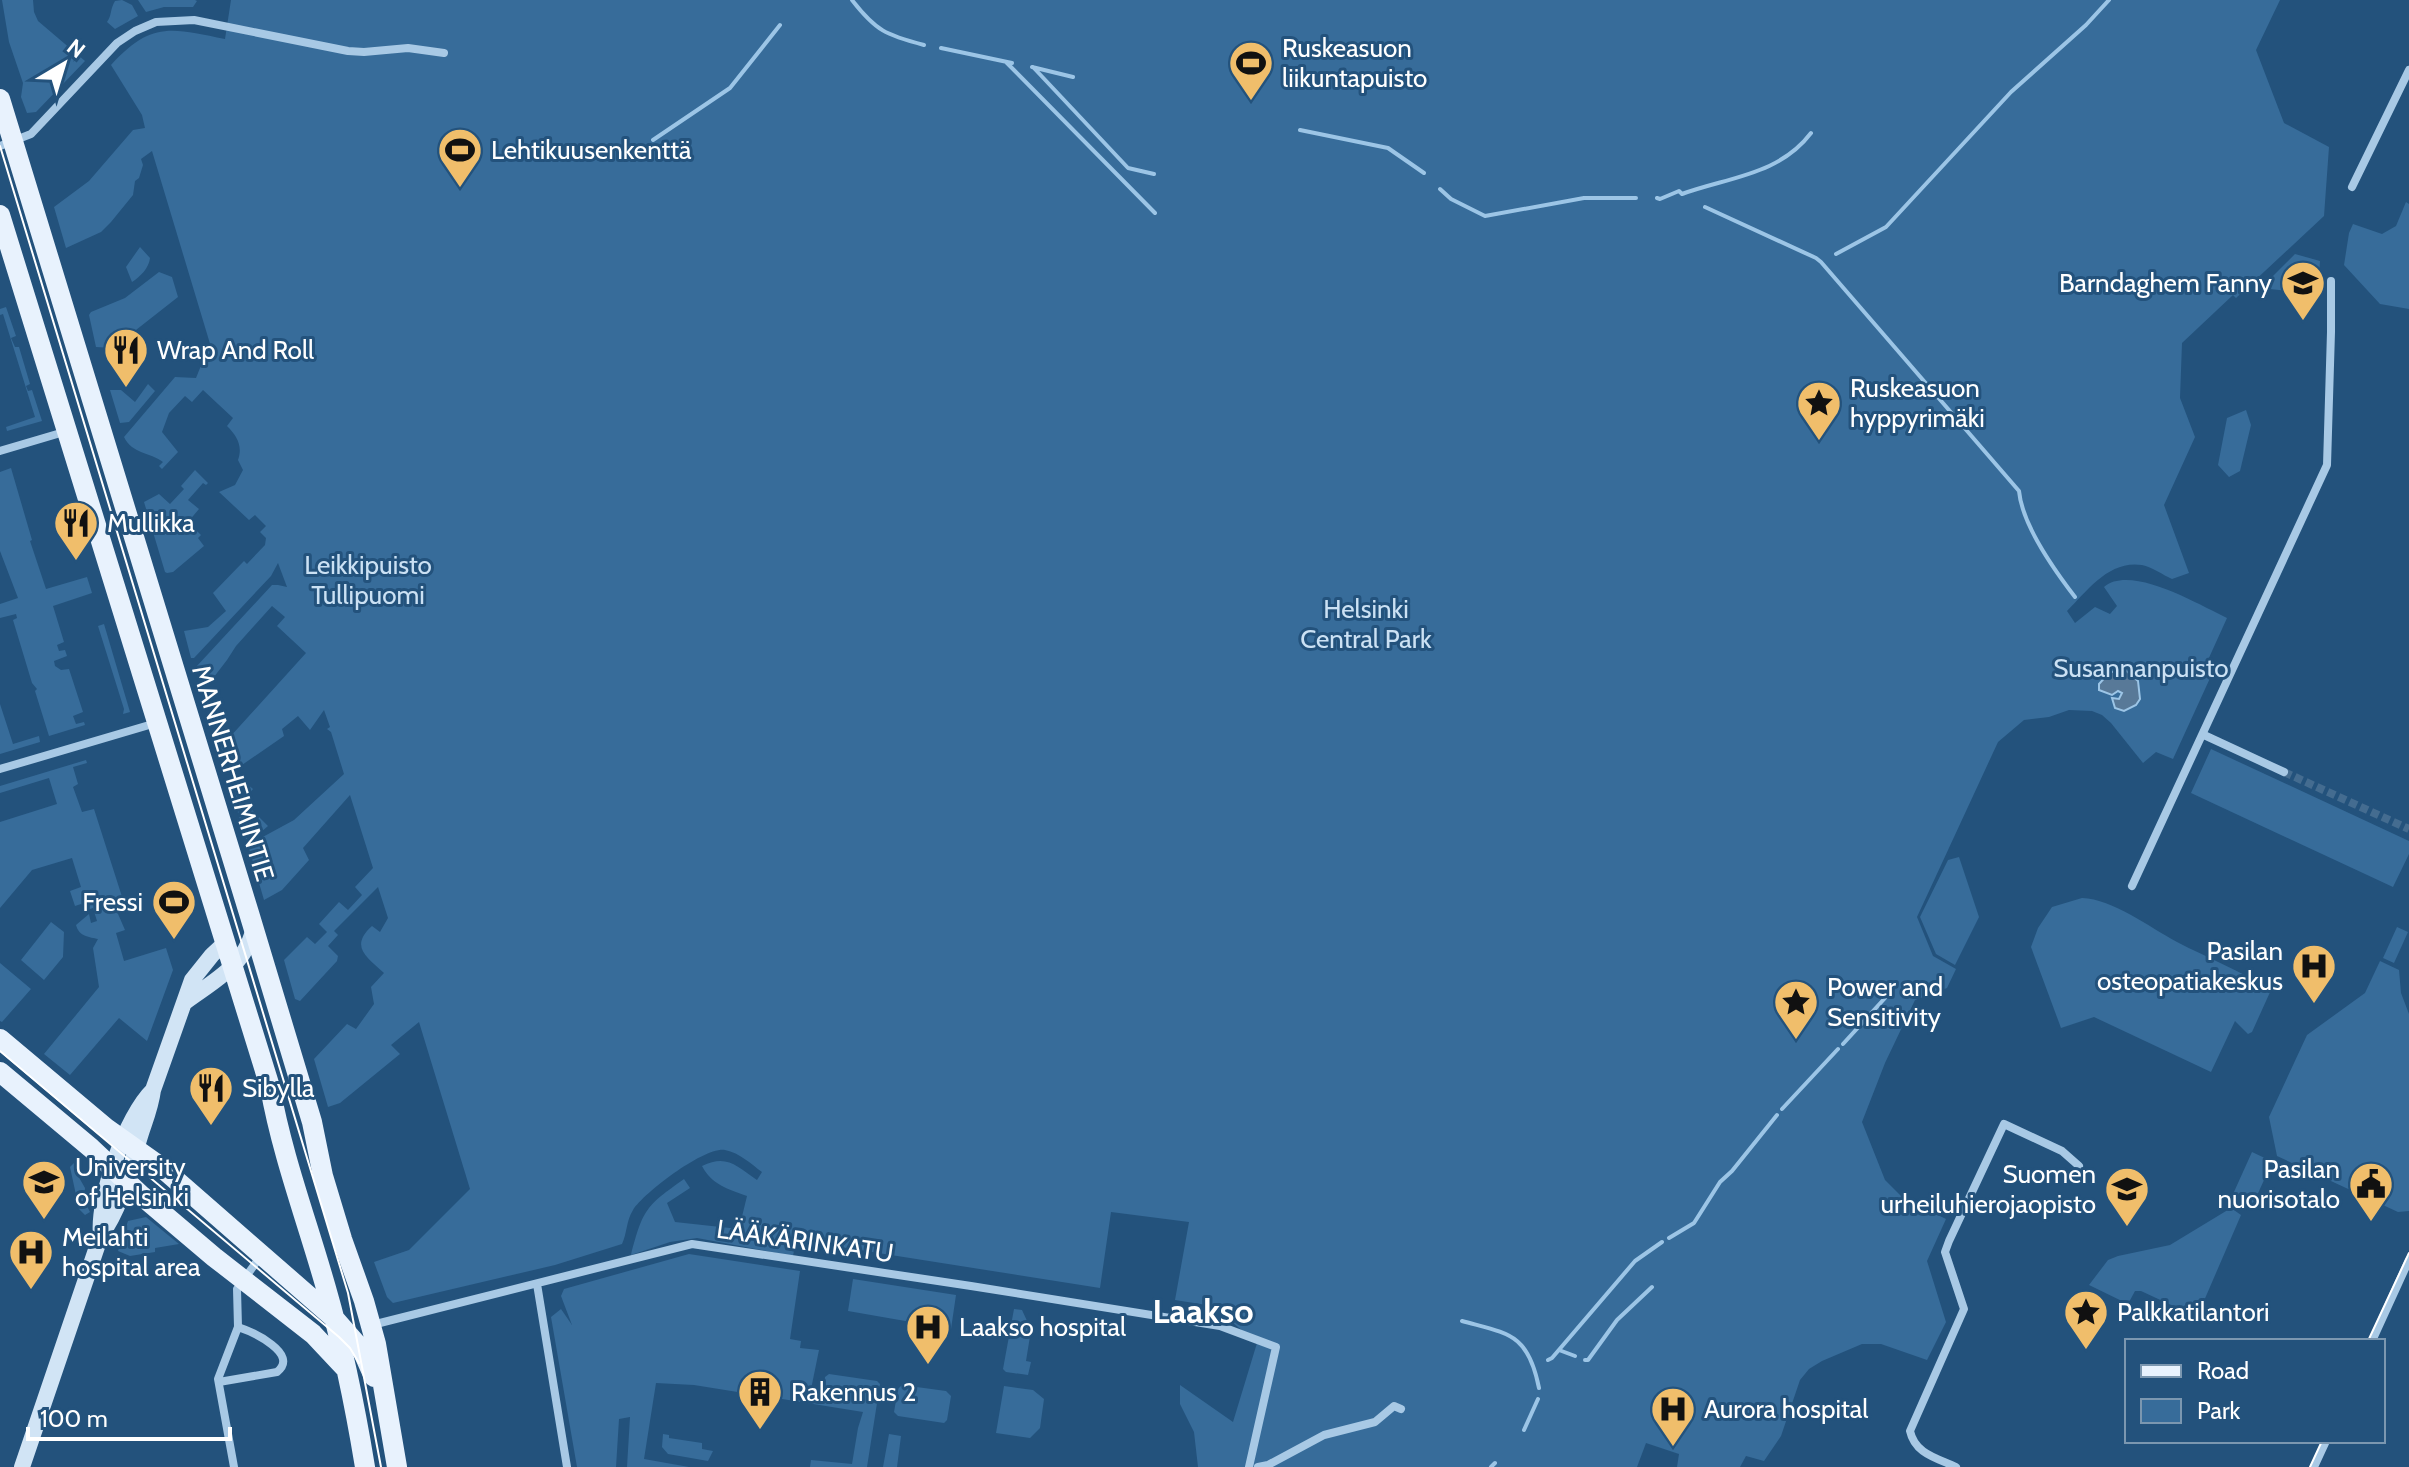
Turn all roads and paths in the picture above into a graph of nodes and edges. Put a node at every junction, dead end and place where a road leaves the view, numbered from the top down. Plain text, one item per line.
1 (444, 53) dead end
2 (2409, 70) edge
3 (0, 99) edge
4 (7, 144) edge
5 (2352, 187) dead end
6 (0, 215) edge
7 (2331, 281) dead end
8 (66, 431) junction
9 (0, 451) edge
10 (157, 723) junction
11 (2204, 735) junction
12 (0, 769) edge
13 (2284, 772) tunnel mouth
14 (2132, 886) dead end
15 (253, 932) junction
16 (226, 942) junction
17 (234, 967) junction
18 (184, 1004) junction
19 (0, 1039) edge
20 (0, 1072) edge
21 (129, 1146) junction
22 (2079, 1166) dead end
23 (120, 1174) junction
24 (261, 1256) junction
25 (2409, 1260) edge
26 (242, 1280) junction
27 (537, 1284) junction
28 (334, 1318) junction
29 (371, 1325) junction
30 (238, 1327) junction
31 (2373, 1339) edge
32 (349, 1374) junction
33 (219, 1382) junction
34 (385, 1402) junction
35 (1401, 1409) dead end
36 (2325, 1443) edge
37 (22, 1467) edge
38 (234, 1467) edge
39 (365, 1467) edge
40 (397, 1467) edge
41 (567, 1467) edge
42 (1249, 1467) edge
43 (1258, 1467) edge
44 (1956, 1467) edge
45 (2314, 1467) edge

1 - 4 street
2 - 5 street
3 - 4 main road, MANNERHEIMINTIE
4 - 15 main road, MANNERHEIMINTIE
6 - 8 main road
7 - 11 street
8 - 9 street
8 - 10 main road
10 - 12 street
10 - 16 main road
11 - 13 street
11 - 14 street
15 - 17 main road
15 - 29 main road, MANNERHEIMINTIE
16 - 17 main road
16 - 18 main road
17 - 18 main road
17 - 28 main road
18 - 21 main road
19 - 21 main road
20 - 23 main road
21 - 23 main road
21 - 24 main road
22 - 44 street
23 - 26 main road
23 - 37 main road
24 - 26 street
24 - 28 main road
25 - 31 street
26 - 30 street
26 - 32 main road
27 - 29 street, LÄÄKÄRINKATU
27 - 41 street
27 - 42 street, LÄÄKÄRINKATU
28 - 32 main road
28 - 34 main road
29 - 34 main road, MANNERHEIMINTIE
30 - 33 street
30 - 33 street
32 - 39 main road
33 - 38 street
34 - 40 main road, MANNERHEIMINTIE
35 - 43 street
36 - 45 street

